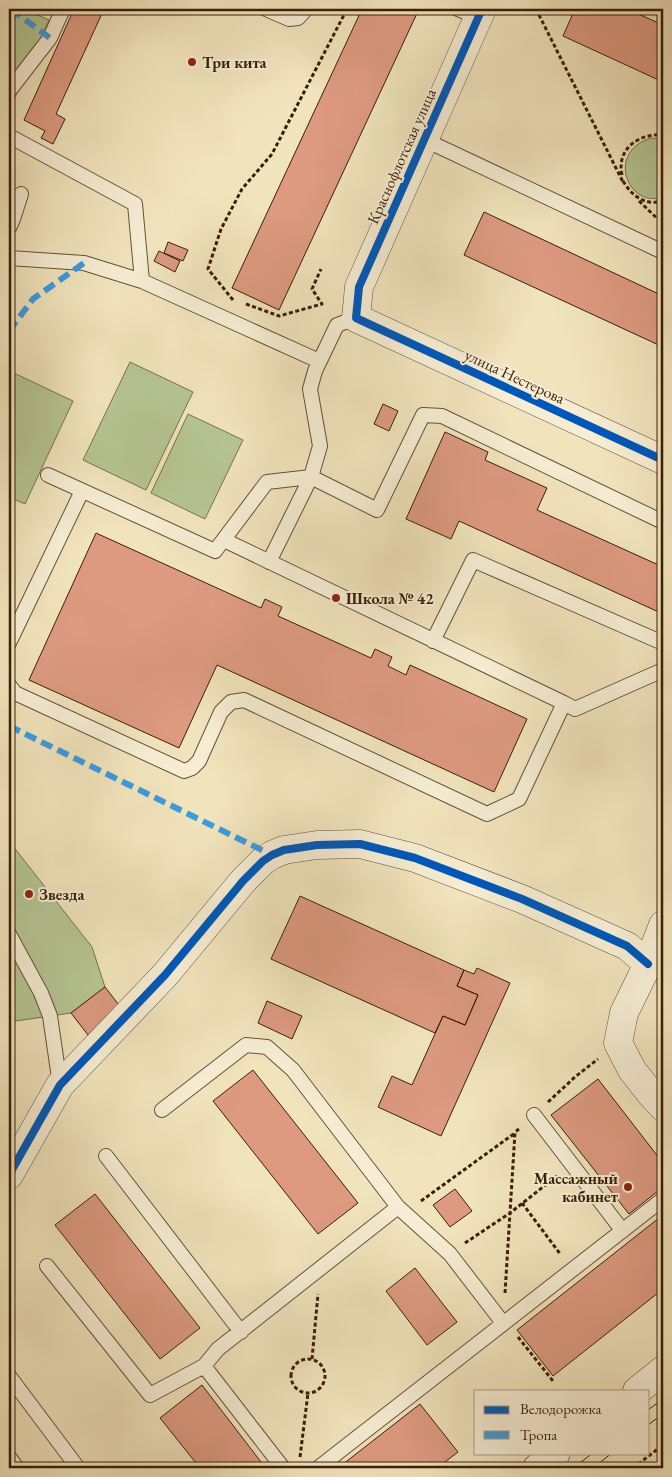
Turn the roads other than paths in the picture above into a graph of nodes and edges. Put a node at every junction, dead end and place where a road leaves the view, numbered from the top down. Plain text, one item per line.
1 (63, 9) edge
2 (266, 9) edge
3 (306, 9) edge
4 (473, 12) edge
5 (9, 91) edge
6 (9, 136) edge
7 (423, 139) junction
8 (21, 194) dead end
9 (9, 228) edge
10 (663, 252) edge
11 (9, 258) edge
12 (142, 281) junction
13 (356, 318) junction
14 (320, 361) junction
15 (663, 460) edge
16 (48, 475) dead end
17 (311, 476) junction
18 (82, 491) junction
19 (663, 522) edge
20 (224, 540) junction
21 (269, 562) junction
22 (433, 641) junction
23 (9, 643) edge
24 (663, 643) edge
25 (663, 670) edge
26 (9, 686) edge
27 (564, 703) junction
28 (663, 925) edge
29 (9, 934) edge
30 (648, 964) junction
31 (60, 1085) junction
32 (663, 1107) edge
33 (162, 1110) dead end
34 (534, 1115) road end
35 (106, 1156) dead end
36 (9, 1176) edge
37 (663, 1199) edge
38 (398, 1207) junction
39 (622, 1230) junction
40 (46, 1266) dead end
41 (505, 1322) junction
42 (241, 1332) junction
43 (204, 1366) junction
44 (662, 1373) edge
45 (9, 1376) edge
46 (638, 1390) edge
47 (555, 1454) edge
48 (9, 1457) edge
49 (17, 1468) edge
50 (78, 1468) edge
51 (283, 1468) edge
52 (318, 1468) edge
53 (537, 1468) edge

1 - 5 lane
2 - 3 lane
4 - 7 street, Краснофлотская улица
6 - 12 lane
7 - 10 lane
7 - 13 street, Краснофлотская улица
8 - 9 lane
11 - 12 lane
12 - 14 lane
13 - 14 lane
13 - 15 street, улица Нестерова
14 - 17 lane
16 - 18 lane
17 - 19 lane
17 - 20 lane
17 - 21 lane
18 - 20 lane
18 - 23 lane
20 - 21 lane
21 - 22 lane
22 - 24 lane
22 - 27 lane
25 - 27 lane
26 - 27 lane
28 - 30 street
29 - 31 lane
30 - 31 street
30 - 32 street
31 - 36 street
33 - 38 lane
34 - 39 lane
35 - 42 lane
37 - 39 lane
38 - 41 lane
38 - 42 lane
39 - 41 lane
40 - 43 lane
41 - 52 lane
42 - 43 lane
43 - 51 lane
44 - 46 street
45 - 50 lane
47 - 53 street
48 - 49 lane

